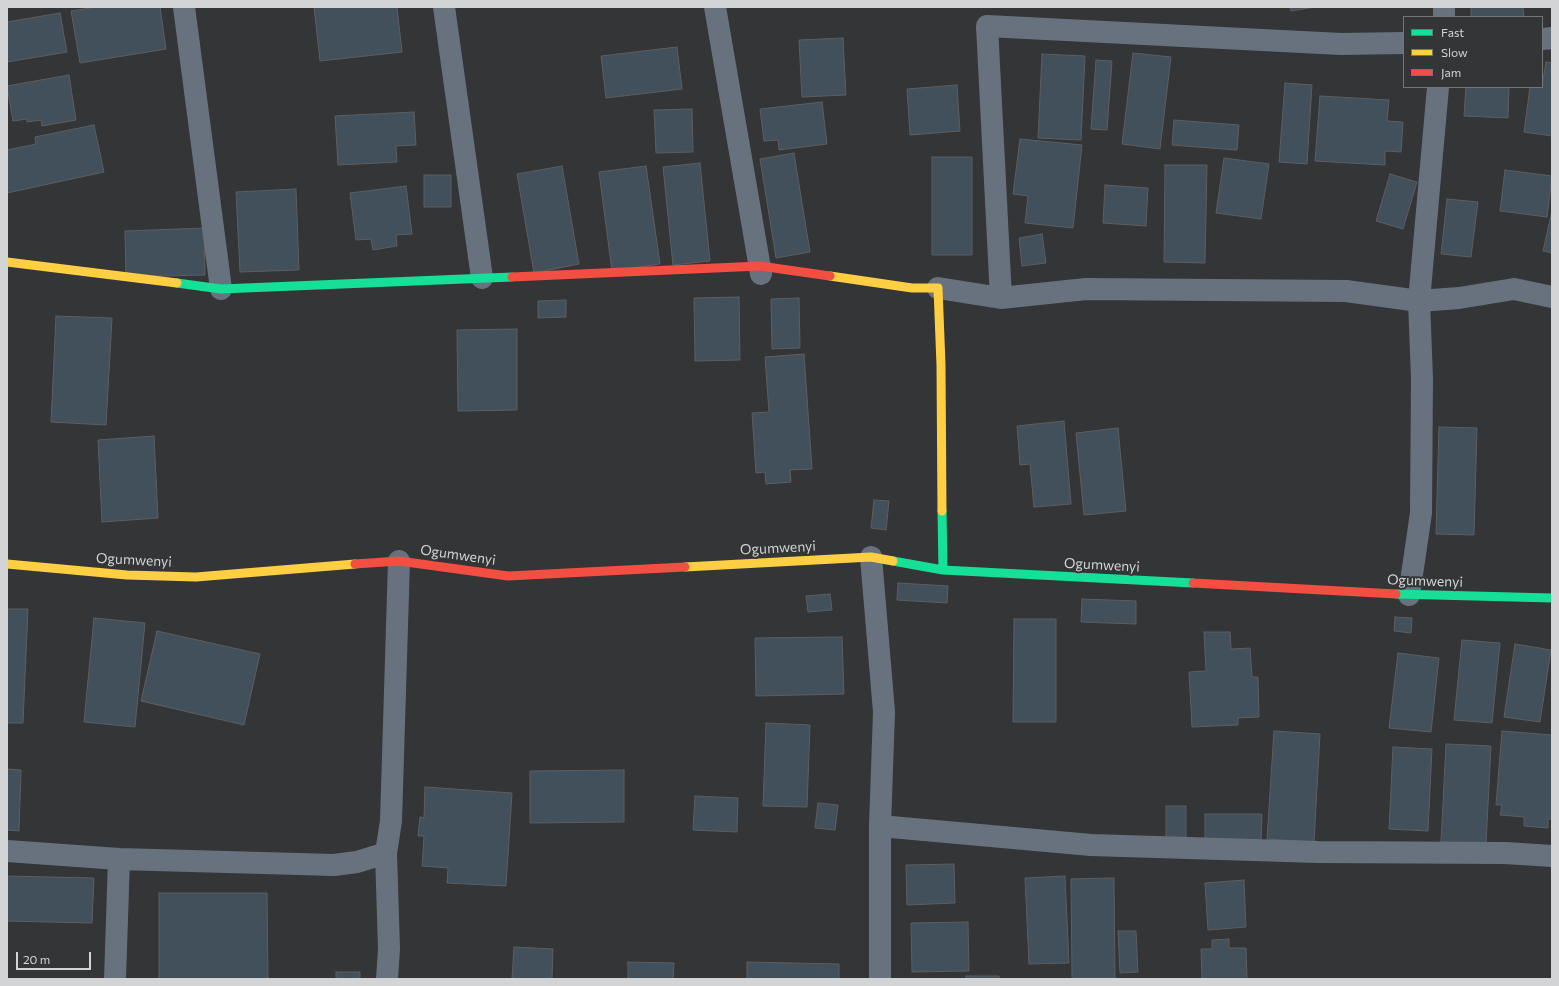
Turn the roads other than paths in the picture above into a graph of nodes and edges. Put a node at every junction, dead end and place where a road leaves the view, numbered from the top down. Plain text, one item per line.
1 (184, 7) edge
2 (444, 7) edge
3 (715, 7) edge
4 (986, 17) edge
5 (1403, 43) edge
6 (1438, 88) edge
7 (7, 262) edge
8 (760, 266) junction
9 (482, 278) junction
10 (938, 288) junction
11 (222, 289) junction
12 (1552, 297) edge
13 (1001, 298) junction
14 (1419, 301) junction
15 (871, 557) junction
16 (399, 560) junction
17 (7, 564) edge
18 (942, 570) junction
19 (1409, 595) junction
20 (1552, 598) edge
21 (880, 826) junction
22 (7, 851) edge
23 (386, 853) junction
24 (1552, 856) edge
25 (120, 859) junction
26 (115, 979) edge
27 (387, 979) edge
28 (880, 979) edge

1 - 11 street
2 - 9 street
3 - 8 street
4 - 5 street
4 - 13 street
6 - 14 street
7 - 11 street
8 - 9 street
8 - 10 street
9 - 11 street
10 - 13 street
10 - 18 street
12 - 14 street
13 - 14 street
14 - 19 street
15 - 16 street, Ogumwenyi
15 - 18 street, Ogumwenyi
15 - 21 street
16 - 17 street, Ogumwenyi
16 - 23 street
18 - 19 street, Ogumwenyi
19 - 20 street, Ogumwenyi
21 - 24 street
21 - 28 street
22 - 25 street
23 - 25 street
23 - 27 street
25 - 26 street

